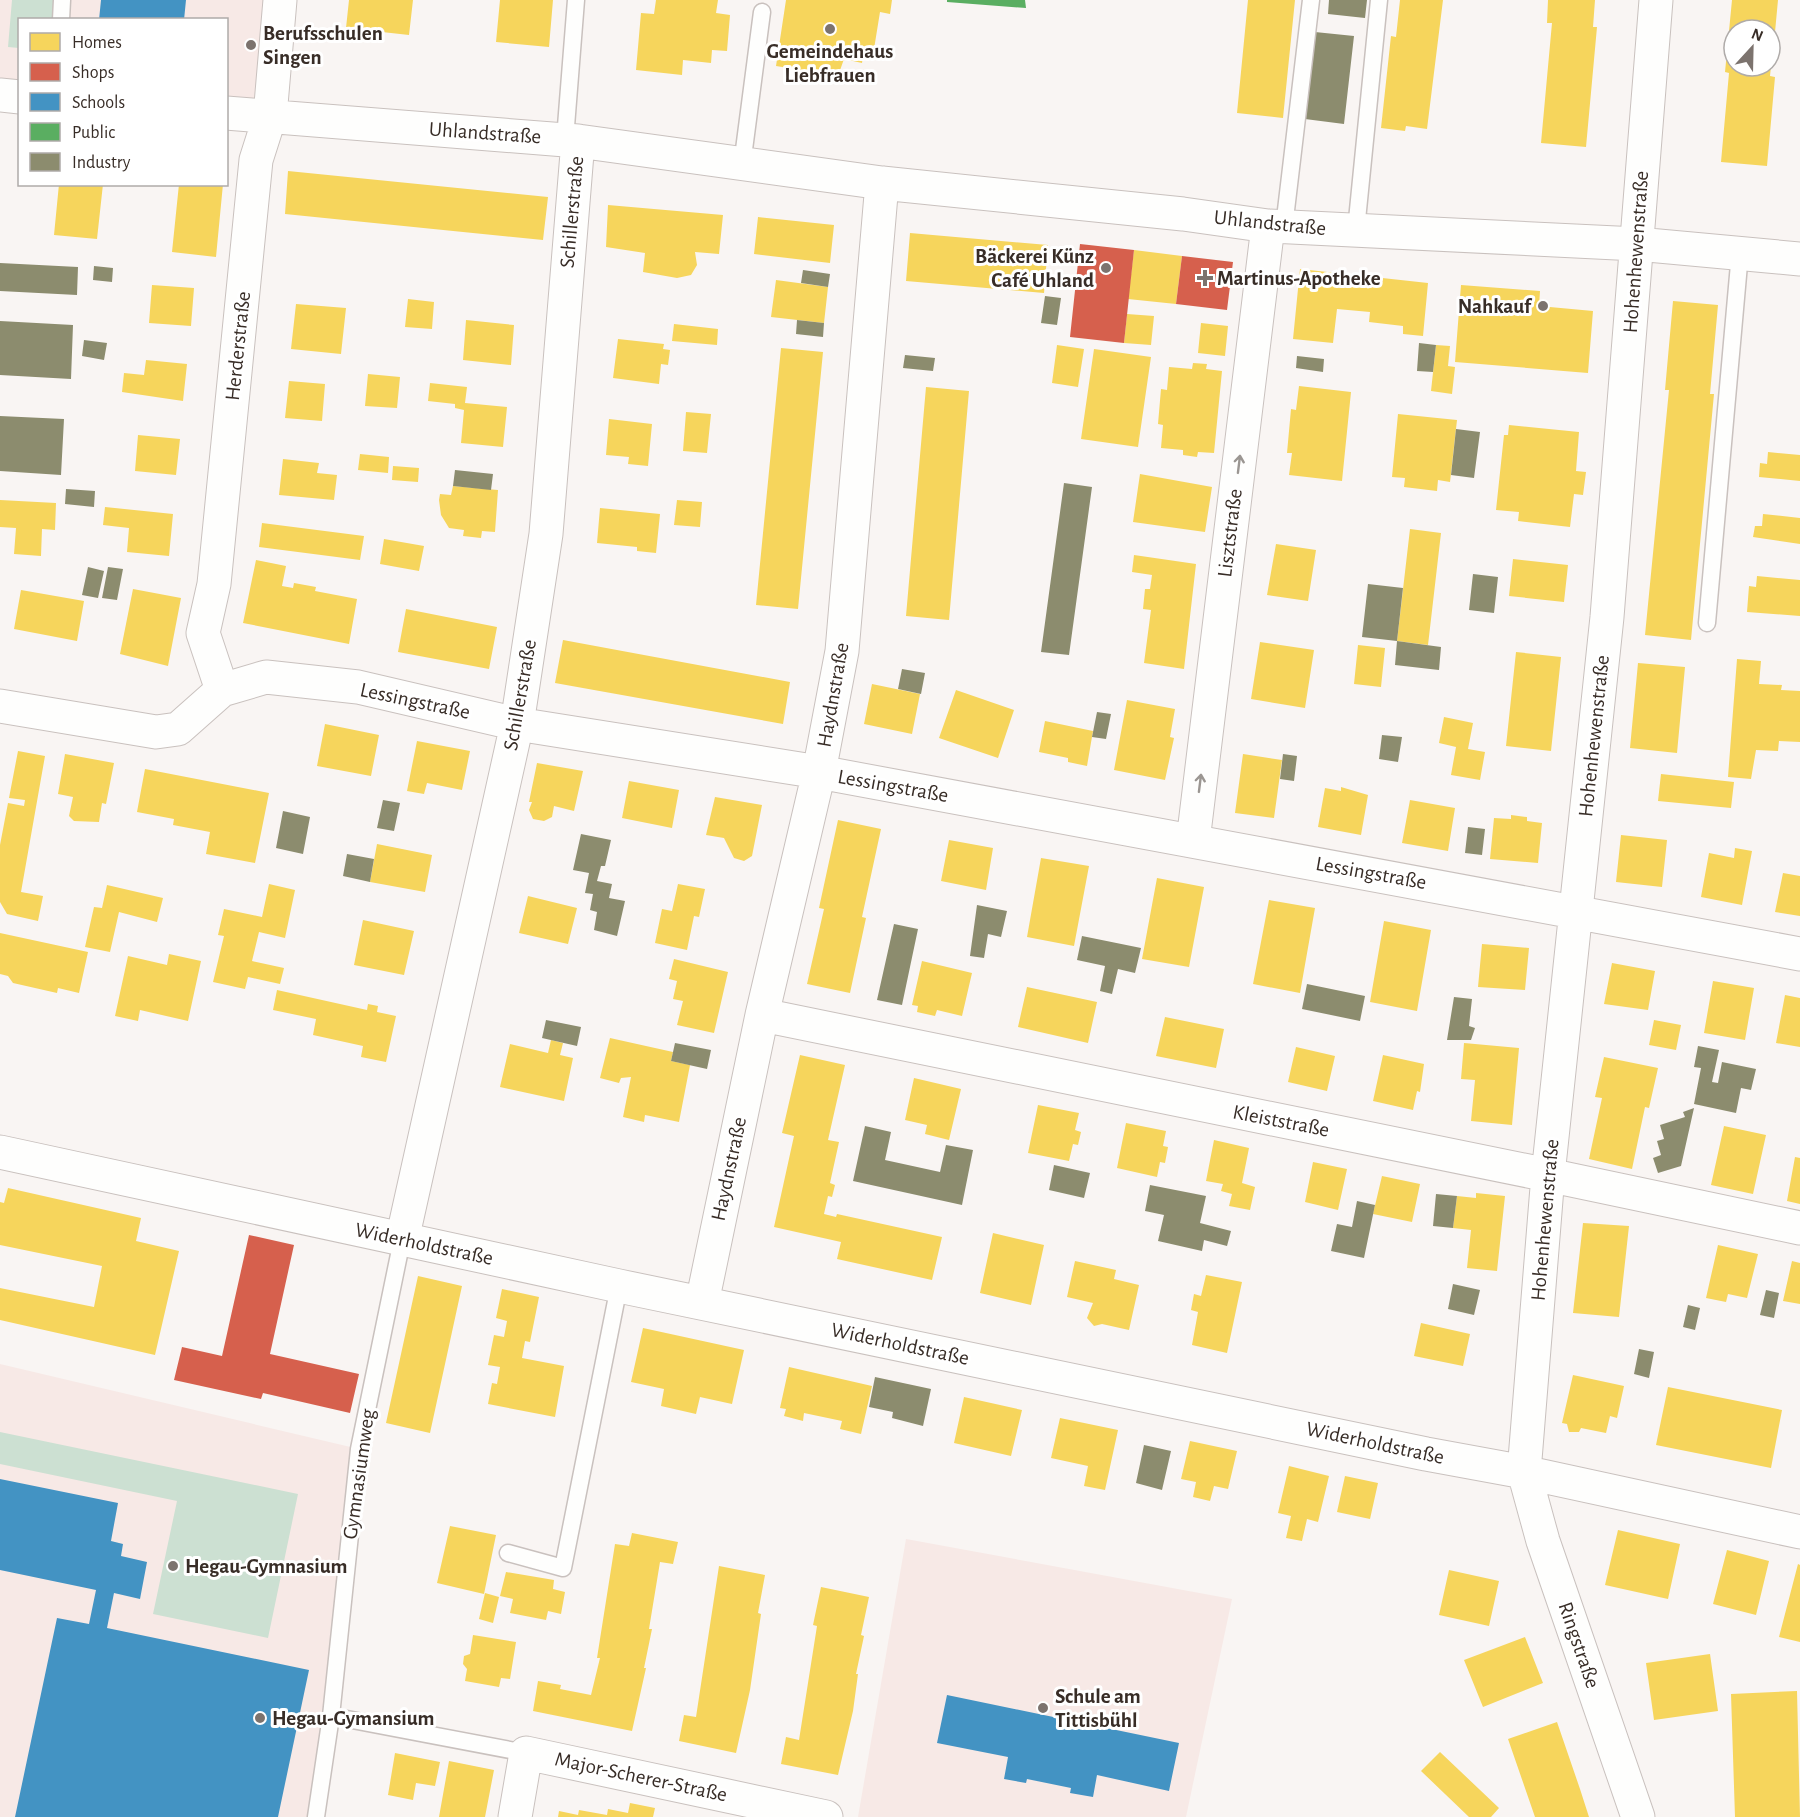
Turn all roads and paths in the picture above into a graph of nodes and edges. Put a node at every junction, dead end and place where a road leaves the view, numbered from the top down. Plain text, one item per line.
1 (62, 0) edge
2 (280, 0) edge
3 (576, 0) edge
4 (1311, 0) edge
5 (1379, 0) edge
6 (1656, 0) edge
7 (762, 12) dead end
8 (61, 18) edge
9 (0, 95) edge
10 (18, 97) edge
11 (228, 113) edge
12 (270, 116) junction
13 (571, 140) junction
14 (742, 165) junction
15 (882, 183) junction
16 (1276, 226) junction
17 (1356, 231) junction
18 (1637, 244) junction
19 (1740, 253) junction
20 (1800, 259) edge
21 (1707, 623) dead end
22 (222, 690) junction
23 (0, 705) edge
24 (517, 724) junction
25 (819, 772) junction
26 (1193, 841) junction
27 (1575, 910) junction
28 (1800, 954) edge
29 (762, 1015) junction
30 (0, 1152) edge
31 (1548, 1175) junction
32 (1800, 1228) edge
33 (402, 1240) junction
34 (619, 1286) junction
35 (702, 1303) junction
36 (1524, 1472) junction
37 (1800, 1532) edge
38 (508, 1553) dead end
39 (331, 1716) junction
40 (526, 1753) junction
41 (316, 1817) edge
42 (515, 1817) edge
43 (826, 1817) edge
44 (1638, 1817) edge

1 - 8 lane
2 - 12 street, Herderstraße
3 - 13 lane
4 - 16 lane
5 - 17 lane
6 - 18 street, Hohenhewenstraße
7 - 14 lane
9 - 10 street
11 - 12 street, Uhlandstraße
12 - 13 street, Uhlandstraße
12 - 22 street, Herderstraße
13 - 14 street, Uhlandstraße
13 - 24 street, Schillerstraße
14 - 15 street, Uhlandstraße
15 - 16 street, Uhlandstraße
15 - 25 street, Haydnstraße
16 - 17 street, Uhlandstraße
26 -> 16 street, Lisztstraße
17 - 18 street, Uhlandstraße
18 - 19 street, Uhlandstraße
18 - 27 street, Hohenhewenstraße
19 - 20 street, Uhlandstraße
19 - 21 lane
22 - 23 street, Lessingstraße
22 - 24 street, Lessingstraße
24 - 25 street, Lessingstraße
24 - 33 street, Schillerstraße
25 - 26 street, Lessingstraße
25 - 29 street, Haydnstraße
26 - 27 street, Lessingstraße
27 - 28 street, Lessingstraße
27 - 31 street, Hohenhewenstraße
29 - 31 street, Kleiststraße
29 - 35 street, Haydnstraße
30 - 33 street, Widerholdstraße
31 - 32 street, Kleiststraße
31 - 36 street, Hohenhewenstraße
33 - 34 street, Widerholdstraße
33 - 39 lane, Gymnasiumweg
34 - 35 street, Widerholdstraße
34 - 38 lane
35 - 36 street, Widerholdstraße
36 - 37 street, Widerholdstraße
36 - 44 street, Ringstraße
39 - 40 lane
39 - 41 lane, Gymnasiumweg
40 - 42 street
40 - 43 street, Major-Scherer-Straße

